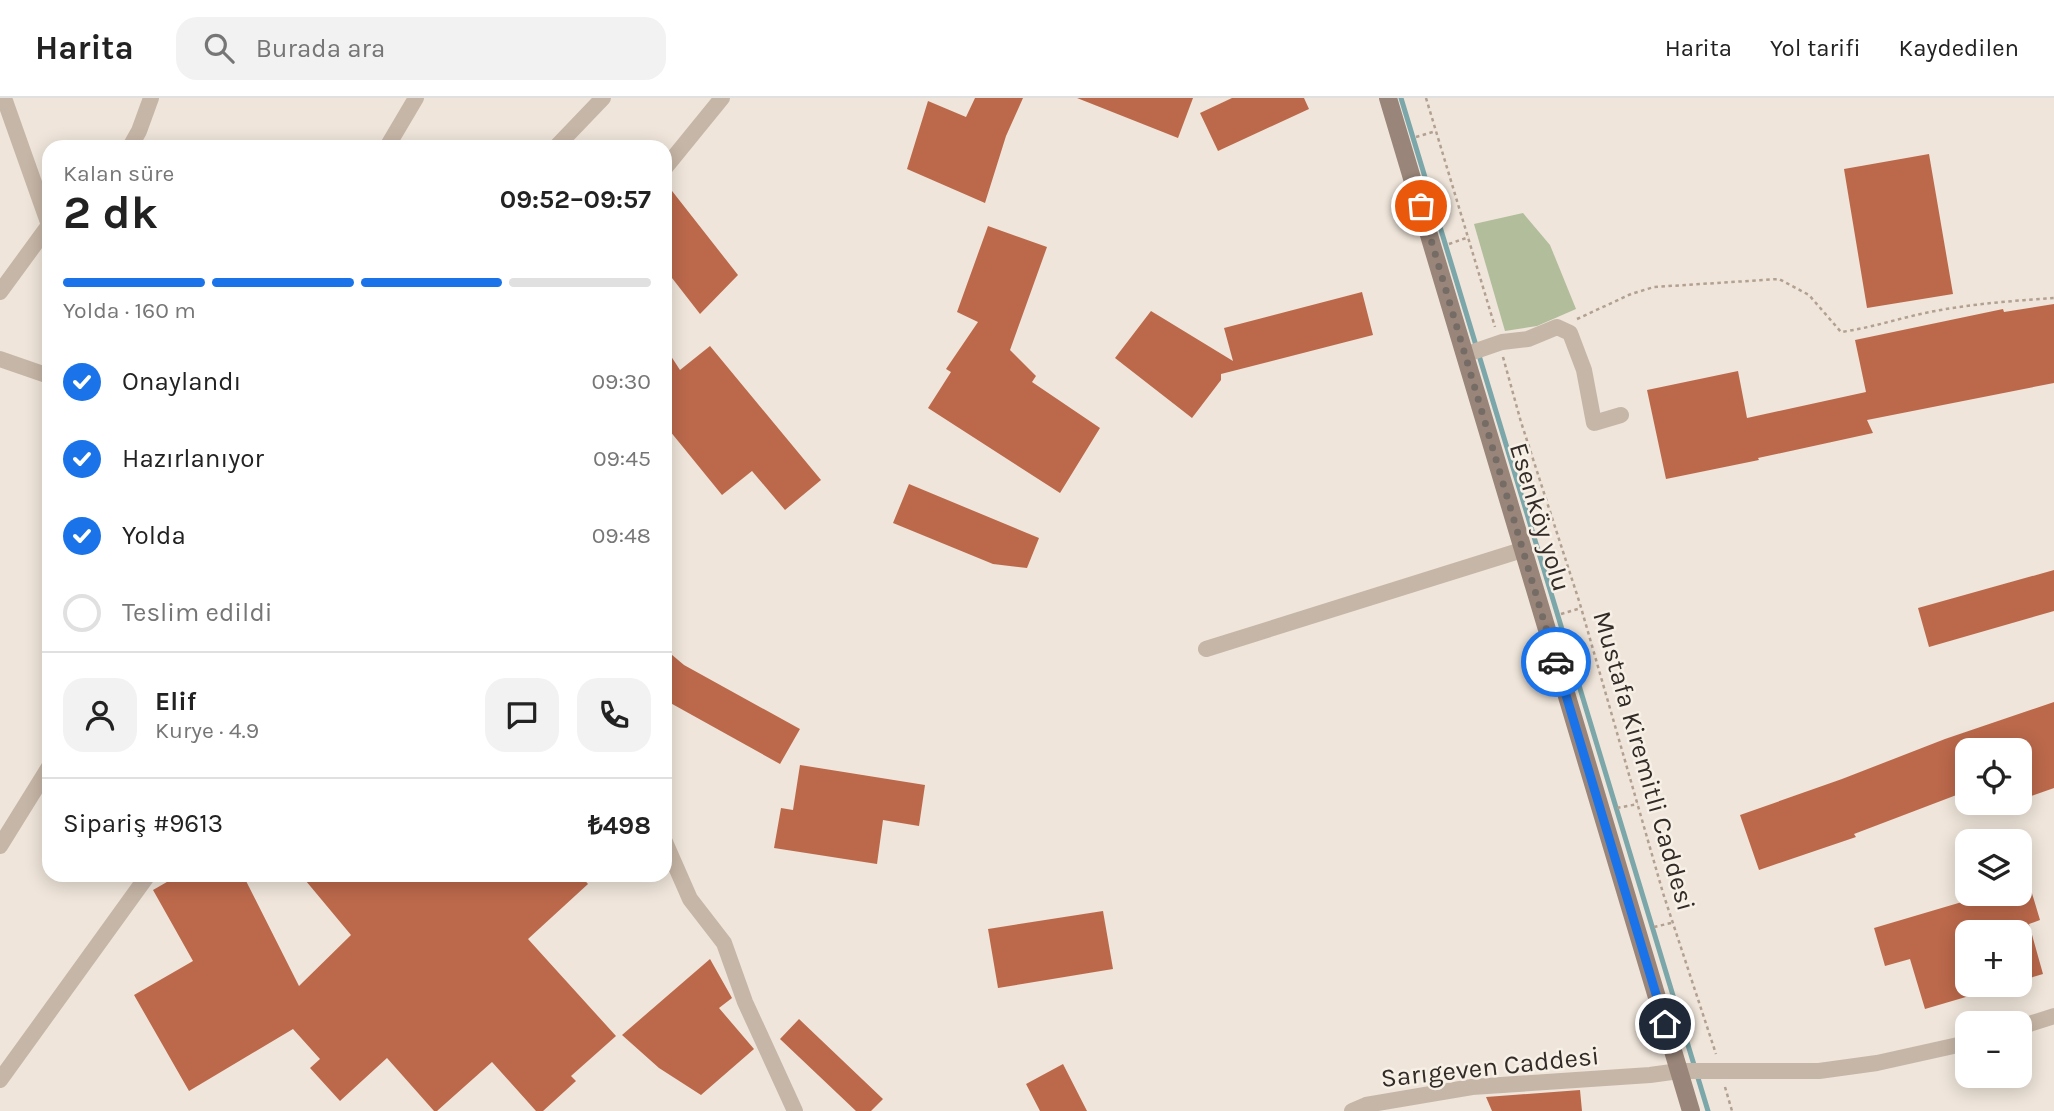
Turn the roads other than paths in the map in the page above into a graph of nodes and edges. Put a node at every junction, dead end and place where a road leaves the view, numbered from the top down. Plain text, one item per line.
1 (4, 98) edge
2 (151, 98) edge
3 (416, 98) edge
4 (603, 98) edge
5 (722, 98) edge
6 (1388, 98) edge
7 (134, 140) edge
8 (391, 140) edge
9 (563, 140) edge
10 (672, 159) edge
11 (42, 205) edge
12 (42, 235) edge
13 (0, 292) edge
14 (1480, 349) junction
15 (0, 359) edge
16 (42, 374) edge
17 (1621, 415) dead end
18 (1522, 550) junction
19 (1206, 649) dead end
20 (42, 778) edge
21 (0, 846) edge
22 (672, 858) edge
23 (143, 882) edge
24 (2054, 1016) edge
25 (2032, 1023) edge
26 (1955, 1046) edge
27 (1688, 1070) junction
28 (0, 1080) edge
29 (795, 1111) edge
30 (1352, 1111) edge
31 (1691, 1111) edge

1 - 11 street
2 - 7 street
3 - 8 street
4 - 9 street
5 - 10 street
6 - 14 street, Esenköy yolu
12 - 13 street
14 - 17 street
14 - 18 street, Esenköy yolu
15 - 16 street
18 - 19 street
18 - 27 street, Esenköy yolu
20 - 21 street
22 - 29 street
23 - 28 street
24 - 25 street
26 - 27 street, Sarıgeven Caddesi
27 - 30 street, Sarıgeven Caddesi
27 - 31 street, Esenköy yolu

